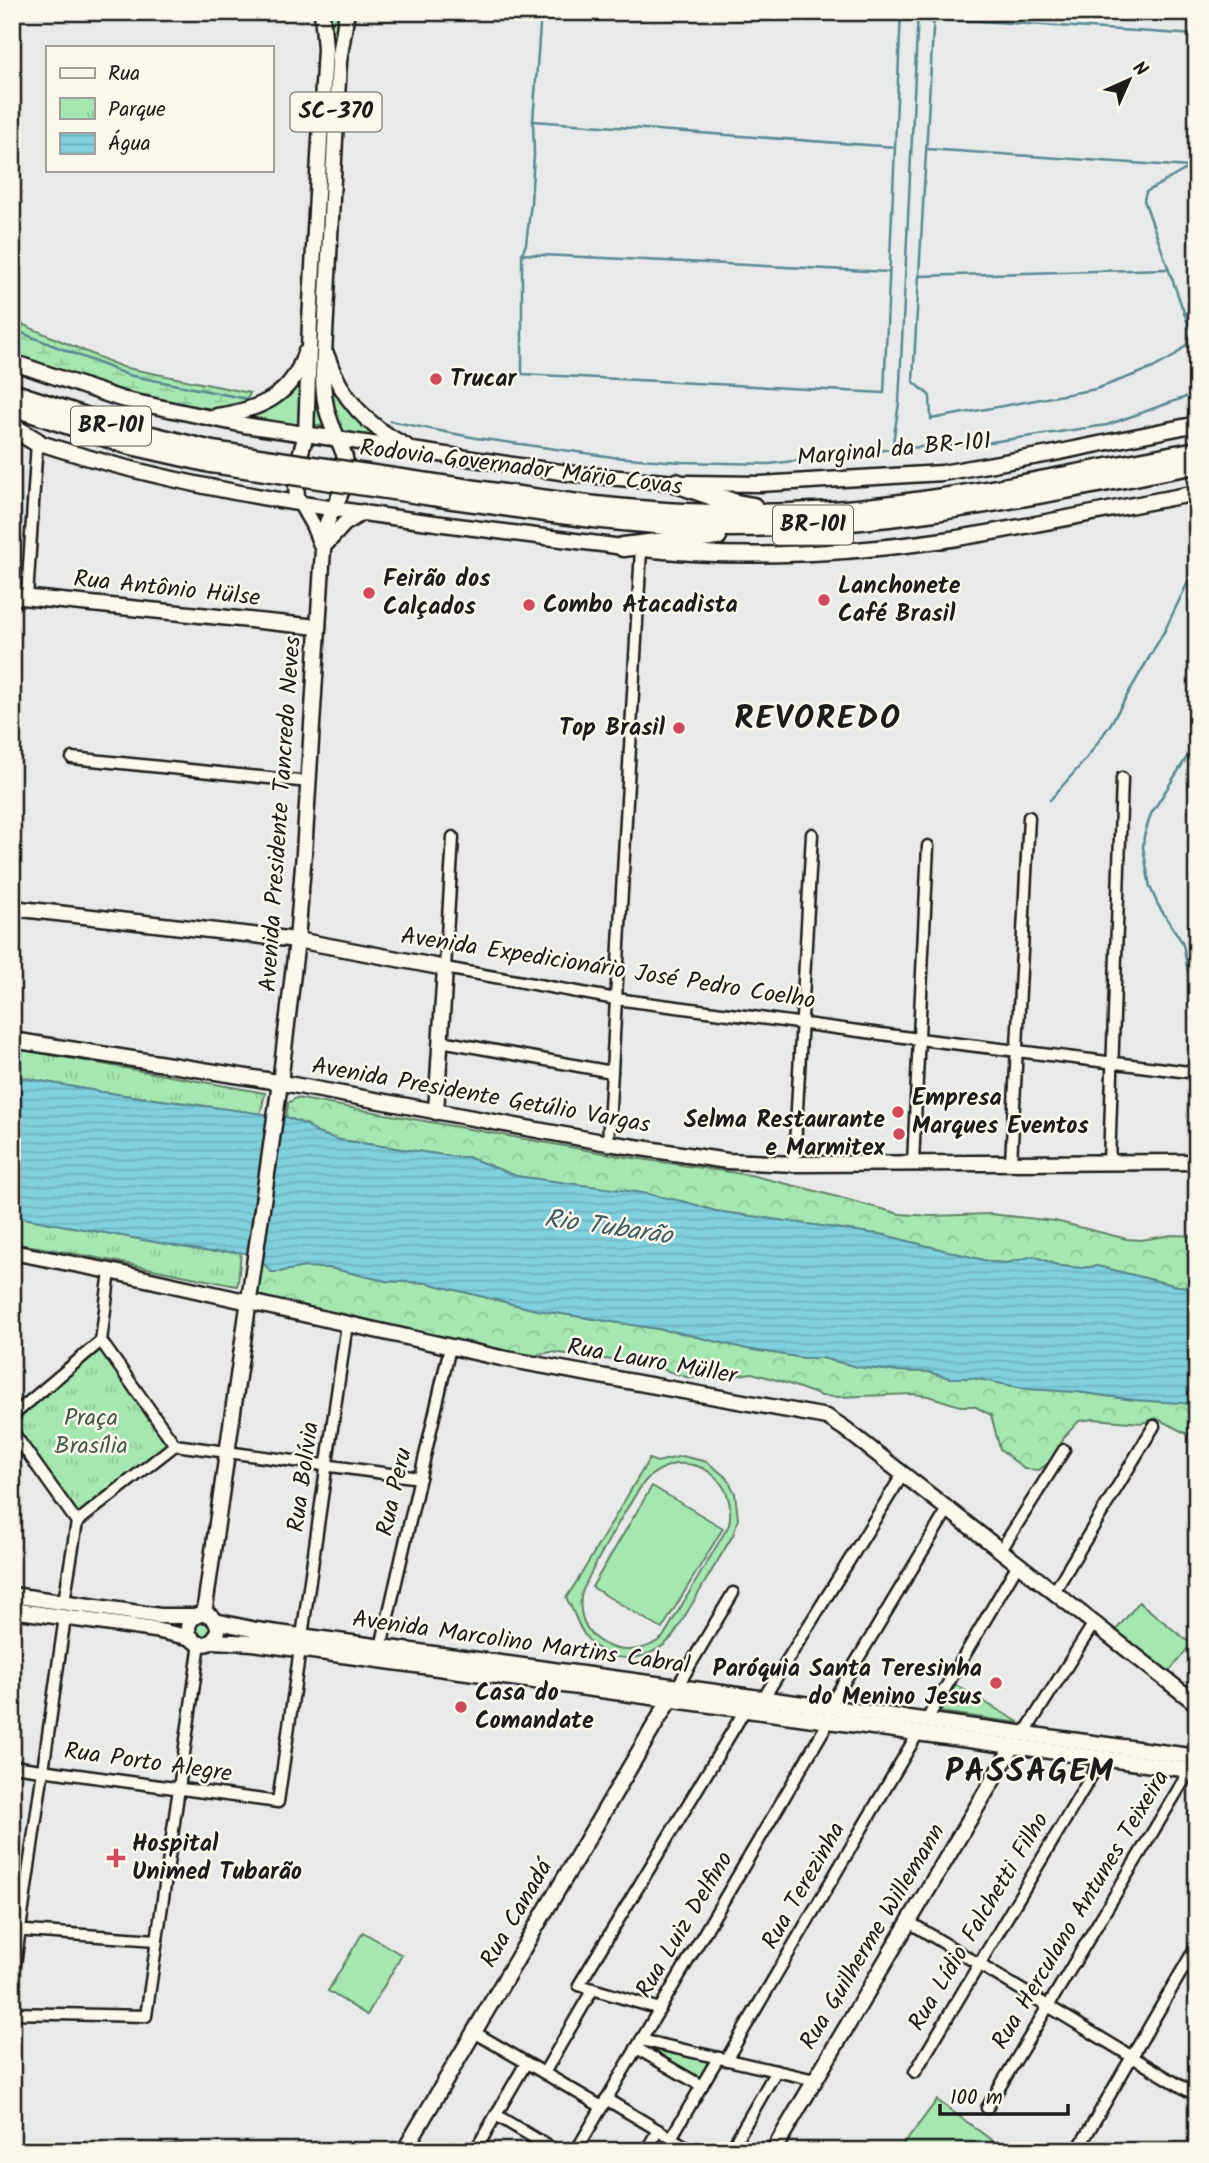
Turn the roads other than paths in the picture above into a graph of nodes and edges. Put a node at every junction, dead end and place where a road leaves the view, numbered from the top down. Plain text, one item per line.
1 (322, 12) edge
2 (346, 12) edge
3 (310, 321) junction
4 (324, 335) junction
5 (12, 362) edge
6 (12, 393) edge
7 (12, 406) edge
8 (206, 418) junction
9 (1197, 424) edge
10 (12, 427) edge
11 (12, 433) edge
12 (306, 435) junction
13 (339, 439) junction
14 (37, 442) junction
15 (416, 451) junction
16 (1197, 451) edge
17 (211, 457) junction
18 (1197, 464) edge
19 (676, 483) junction
20 (1197, 493) edge
21 (300, 503) junction
22 (332, 508) junction
23 (363, 512) junction
24 (821, 518) junction
25 (322, 548) junction
26 (632, 548) junction
27 (20, 596) edge
28 (318, 627) junction
29 (72, 758) dead end
30 (1122, 778) dead end
31 (309, 782) junction
32 (1029, 817) dead end
33 (812, 834) dead end
34 (453, 837) dead end
35 (928, 846) dead end
36 (12, 908) edge
37 (297, 940) junction
38 (445, 968) junction
39 (616, 999) junction
40 (802, 1024) junction
41 (919, 1039) junction
42 (12, 1040) edge
43 (441, 1041) junction
44 (1016, 1051) junction
45 (1112, 1063) junction
46 (612, 1072) junction
47 (1197, 1073) edge
48 (279, 1089) junction
49 (436, 1112) junction
50 (608, 1143) junction
51 (1011, 1162) junction
52 (913, 1163) junction
53 (1109, 1163) junction
54 (1197, 1163) edge
55 (794, 1164) junction
56 (12, 1252) edge
57 (110, 1271) junction
58 (249, 1303) junction
59 (347, 1324) junction
60 (101, 1341) junction
61 (450, 1347) junction
62 (12, 1416) edge
63 (1154, 1426) dead end
64 (12, 1431) edge
65 (175, 1445) junction
66 (1064, 1450) dead end
67 (228, 1452) junction
68 (327, 1465) junction
69 (903, 1474) junction
70 (420, 1478) junction
71 (948, 1509) junction
72 (77, 1521) junction
73 (1001, 1550) junction
74 (1018, 1564) junction
75 (1054, 1592) junction
76 (733, 1593) dead end
77 (12, 1595) edge
78 (12, 1610) edge
79 (64, 1610) junction
80 (205, 1617) junction
81 (1094, 1623) junction
82 (201, 1641) junction
83 (301, 1643) junction
84 (381, 1647) junction
85 (508, 1671) junction
86 (674, 1693) junction
87 (763, 1699) junction
88 (1197, 1704) edge
89 (745, 1710) junction
90 (829, 1714) junction
91 (922, 1727) junction
92 (1024, 1734) junction
93 (1013, 1746) junction
94 (1102, 1758) junction
95 (12, 1766) edge
96 (1194, 1766) edge
97 (43, 1770) junction
98 (179, 1789) junction
99 (278, 1802) joint
100 (909, 1922) junction
101 (16, 1930) edge
102 (157, 1940) junction
103 (1197, 1945) edge
104 (979, 1965) junction
105 (12, 1985) edge
106 (593, 1989) junction
107 (1048, 2006) junction
108 (660, 2009) junction
109 (12, 2013) edge
110 (474, 2032) junction
111 (639, 2044) junction
112 (1132, 2057) junction
113 (722, 2059) junction
114 (526, 2063) junction
115 (776, 2071) junction
116 (915, 2072) dead end
117 (544, 2073) junction
118 (814, 2081) junction
119 (702, 2086) junction
120 (1197, 2096) edge
121 (604, 2103) junction
122 (987, 2108) dead end
123 (496, 2115) junction
124 (658, 2130) junction
125 (671, 2138) junction
126 (404, 2151) edge
127 (475, 2151) edge
128 (556, 2151) edge
129 (576, 2151) edge
130 (646, 2151) edge
131 (693, 2151) edge
132 (730, 2151) edge
133 (773, 2151) edge
134 (1077, 2151) edge

1 - 3 main road, SC-370
2 - 4 main road, SC-370
3 - 8 main road
3 - 12 main road, SC-370
4 - 13 main road, SC-370
4 - 15 main road
5 - 8 main road
6 - 17 highway, Rodovia Governador Mário Covas / BR-101
7 - 17 highway, Rodovia Governador Mário Covas / BR-101
8 - 12 main road
9 - 19 main road, Marginal da BR-101
10 - 14 highway
11 - 14 main road
12 - 13 main road
12 - 21 main road
13 - 15 main road, Marginal da BR-101
13 - 22 main road
14 - 21 main road
14 - 27 street
15 - 19 main road, Marginal da BR-101
16 - 24 highway, Rodovia Governador Mário Covas / BR-101
17 - 24 highway, Rodovia Governador Mário Covas / BR-101, bridge
18 - 24 highway, Rodovia Governador Mário Covas / BR-101
19 - 24 highway
20 - 26 main road
21 - 22 main road
21 - 25 main road, Avenida Presidente Tancredo Neves
22 - 23 main road
22 - 25 main road, Avenida Presidente Tancredo Neves
23 - 25 main road
23 - 26 main road
24 - 26 highway
25 - 28 main road, Avenida Presidente Tancredo Neves
26 - 39 street
27 - 28 main road, Rua Antônio Hülse
28 - 31 main road, Avenida Presidente Tancredo Neves
29 - 31 street
30 - 45 street
31 - 37 main road, Avenida Presidente Tancredo Neves
32 - 44 street
33 - 40 street
34 - 38 street
35 - 41 street
36 - 37 main road, Avenida Expedicionário José Pedro Coelho
37 - 38 main road, Avenida Expedicionário José Pedro Coelho
37 - 48 main road, Avenida Presidente Tancredo Neves
38 - 39 street, Avenida Expedicionário José Pedro Coelho
38 - 43 main road
39 - 40 street, Avenida Expedicionário José Pedro Coelho
39 - 46 street
40 - 41 street, Avenida Expedicionário José Pedro Coelho
40 - 55 street
41 - 44 street, Avenida Expedicionário José Pedro Coelho
41 - 52 street
42 - 48 main road, Avenida Presidente Getúlio Vargas
43 - 46 street
43 - 49 main road
44 - 45 street, Avenida Expedicionário José Pedro Coelho
44 - 51 street
45 - 47 street, Avenida Expedicionário José Pedro Coelho
45 - 53 street
46 - 50 street
48 - 49 main road, Avenida Presidente Getúlio Vargas
48 - 58 main road, Avenida Presidente Tancredo Neves
49 - 50 main road, Avenida Presidente Getúlio Vargas
50 - 55 main road, Avenida Presidente Getúlio Vargas
51 - 52 main road, Avenida Presidente Getúlio Vargas
51 - 53 main road, Avenida Presidente Getúlio Vargas
52 - 55 main road, Avenida Presidente Getúlio Vargas
53 - 54 main road, Avenida Presidente Getúlio Vargas
56 - 57 main road, Rua Lauro Müller
57 - 58 main road, Rua Lauro Müller
57 - 60 street
58 - 59 main road, Rua Lauro Müller
58 - 67 main road, Avenida Presidente Tancredo Neves
59 - 61 main road, Rua Lauro Müller
59 - 68 street, Rua Bolívia
60 - 62 street
60 - 65 street
61 - 69 main road, Rua Lauro Müller
61 - 70 street, Rua Peru
63 - 75 street
64 - 72 street
65 - 67 street
65 - 72 street
66 - 73 street
67 - 68 street
67 - 80 main road, Avenida Presidente Tancredo Neves
68 - 70 street
68 - 83 street, Rua Bolívia
69 - 71 main road, Rua Lauro Müller
69 - 87 street
70 - 84 street, Rua Peru
71 - 73 main road, Rua Lauro Müller
71 - 90 street, Rua Luiz Delfino
72 - 79 street
73 - 74 main road, Rua Lauro Müller
74 - 75 main road, Rua Lauro Müller
74 - 91 street, Rua Terezinha
75 - 81 main road, Rua Lauro Müller
76 - 86 street
77 - 79 main road, Avenida Marcolino Martins Cabral
78 - 79 main road, Avenida Marcolino Martins Cabral
79 - 80 main road, Avenida Marcolino Martins Cabral
79 - 82 main road, Avenida Marcolino Martins Cabral
79 - 97 street
80 - 82 main road
80 - 82 main road
80 - 83 main road, Avenida Marcolino Martins Cabral
81 - 88 main road, Rua Lauro Müller
81 - 92 street
82 - 83 main road, Avenida Marcolino Martins Cabral
82 - 98 street
83 - 84 main road, Avenida Marcolino Martins Cabral
83 - 85 main road, Avenida Marcolino Martins Cabral
83 - 99 street, Rua Bolívia
84 - 85 main road, Avenida Marcolino Martins Cabral
85 - 86 main road, Avenida Marcolino Martins Cabral
86 - 87 main road, Avenida Marcolino Martins Cabral
86 - 89 main road, Avenida Marcolino Martins Cabral
86 - 110 main road, Rua Canadá
87 - 90 main road, Avenida Marcolino Martins Cabral
89 - 90 main road, Avenida Marcolino Martins Cabral
89 - 106 street
90 - 91 main road, Avenida Marcolino Martins Cabral
90 - 108 street, Rua Luiz Delfino
91 - 92 main road, Avenida Marcolino Martins Cabral
91 - 93 main road, Avenida Marcolino Martins Cabral
91 - 113 street, Rua Terezinha
92 - 96 main road, Avenida Marcolino Martins Cabral
93 - 94 main road, Avenida Marcolino Martins Cabral
93 - 100 main road, Rua Guilherme Willemann
94 - 96 main road, Avenida Marcolino Martins Cabral
94 - 104 street, Rua Lídio Falchetti Filho
95 - 97 street, Rua Porto Alegre
96 - 107 street, Rua Herculano Antunes Teixeira
97 - 98 street, Rua Porto Alegre
97 - 101 street
98 - 99 street, Rua Porto Alegre
98 - 102 street
100 - 104 street
100 - 118 main road, Rua Guilherme Willemann
101 - 102 street
101 - 105 street
102 - 109 street
103 - 112 street
104 - 107 street
104 - 116 street, Rua Lídio Falchetti Filho
106 - 108 street
106 - 117 street
107 - 112 street
107 - 122 street, Rua Herculano Antunes Teixeira
108 - 111 street, Rua Luiz Delfino
110 - 114 street
110 - 126 main road, Rua Canadá
111 - 113 street
111 - 119 street
111 - 121 street, Rua Luiz Delfino
112 - 120 street
112 - 134 street
113 - 115 street
113 - 119 street, Rua Terezinha
114 - 117 street
114 - 123 street
115 - 118 street
115 - 132 street
117 - 121 street
118 - 133 main road, Rua Guilherme Willemann
119 - 125 street, Rua Terezinha
121 - 124 street
121 - 129 street, Rua Luiz Delfino
123 - 127 street
123 - 128 street
124 - 125 street
124 - 130 street
125 - 131 street

